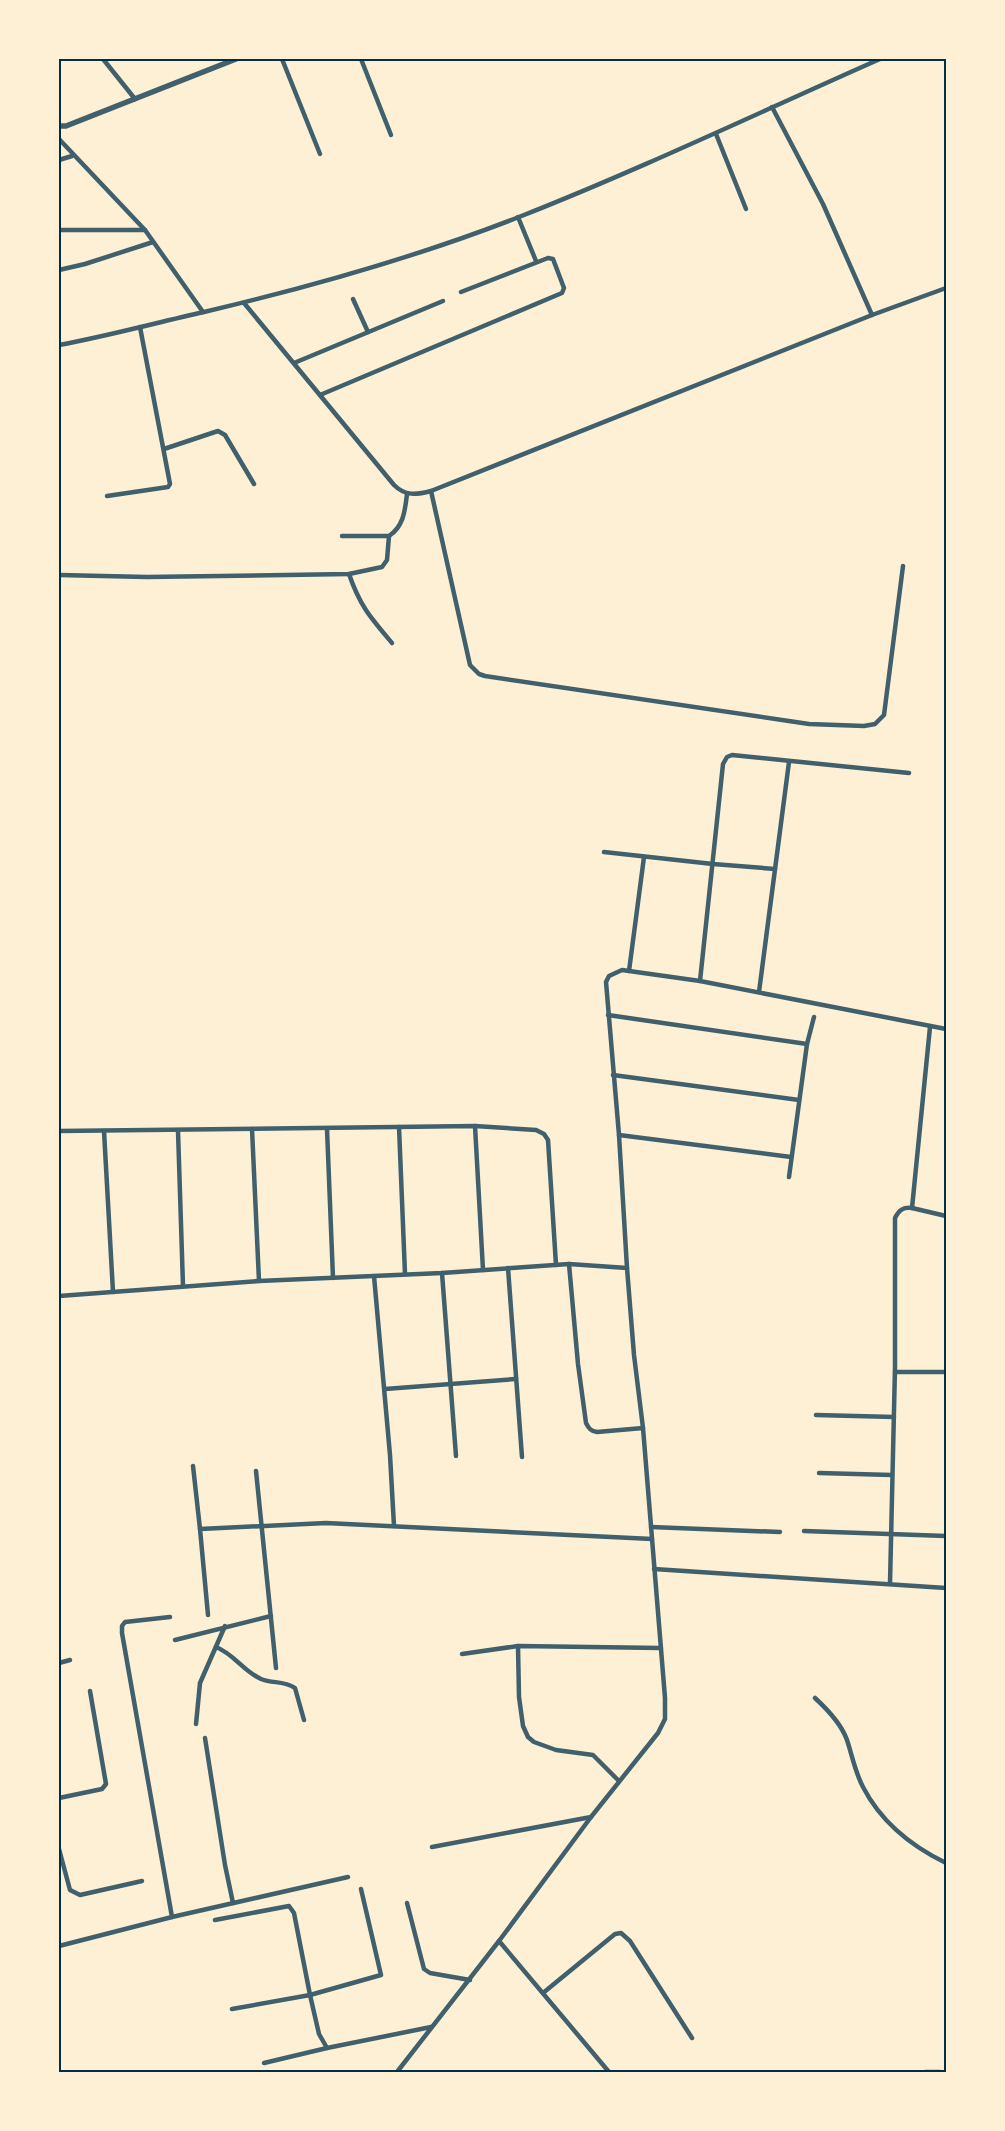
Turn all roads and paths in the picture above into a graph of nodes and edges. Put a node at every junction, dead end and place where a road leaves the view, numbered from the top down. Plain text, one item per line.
1 (103, 59) edge
2 (236, 59) edge
3 (282, 59) edge
4 (361, 59) edge
5 (880, 59) edge
6 (135, 99) junction
7 (772, 106) junction
8 (59, 126) edge
9 (716, 134) junction
10 (391, 135) dead end
11 (59, 139) edge
12 (320, 154) dead end
13 (72, 156) junction
14 (59, 160) edge
15 (746, 209) dead end
16 (518, 217) junction
17 (59, 230) edge
18 (145, 230) junction
19 (153, 242) junction
20 (536, 261) junction
21 (59, 270) edge
22 (946, 288) edge
23 (461, 292) dead end
24 (353, 299) dead end
25 (443, 301) dead end
26 (244, 303) junction
27 (203, 312) junction
28 (872, 315) junction
29 (140, 327) junction
30 (368, 332) junction
31 (59, 345) edge
32 (294, 363) junction
33 (320, 396) junction
34 (164, 449) junction
35 (254, 484) dead end
36 (431, 492) junction
37 (407, 494) junction
38 (107, 496) dead end
39 (342, 536) dead end
40 (389, 536) junction
41 (903, 566) dead end
42 (349, 574) junction
43 (59, 575) edge
44 (392, 643) dead end
45 (789, 762) junction
46 (909, 773) dead end
47 (604, 852) dead end
48 (644, 857) junction
49 (713, 864) junction
50 (775, 869) junction
51 (629, 971) junction
52 (700, 981) junction
53 (759, 992) junction
54 (608, 1015) junction
55 (814, 1017) dead end
56 (930, 1027) junction
57 (946, 1029) edge
58 (807, 1044) junction
59 (613, 1074) junction
60 (799, 1100) junction
61 (475, 1126) junction
62 (399, 1127) junction
63 (252, 1129) junction
64 (327, 1129) junction
65 (104, 1130) junction
66 (59, 1131) edge
67 (178, 1131) junction
68 (619, 1135) junction
69 (791, 1158) junction
70 (789, 1177) dead end
71 (912, 1208) junction
72 (946, 1216) edge
73 (569, 1264) junction
74 (556, 1265) junction
75 (508, 1268) junction
76 (627, 1268) junction
77 (483, 1270) junction
78 (442, 1273) junction
79 (405, 1274) junction
80 (374, 1276) junction
81 (333, 1278) junction
82 (259, 1281) junction
83 (183, 1286) junction
84 (113, 1292) junction
85 (59, 1296) edge
86 (895, 1372) junction
87 (946, 1372) edge
88 (516, 1379) junction
89 (451, 1384) junction
90 (385, 1389) junction
91 (816, 1415) dead end
92 (894, 1417) junction
93 (643, 1428) junction
94 (456, 1456) dead end
95 (522, 1457) dead end
96 (193, 1466) dead end
97 (256, 1471) dead end
98 (819, 1473) dead end
99 (892, 1474) junction
100 (394, 1526) junction
101 (262, 1527) junction
102 (651, 1527) junction
103 (200, 1529) junction
104 (804, 1531) dead end
105 (780, 1532) dead end
106 (891, 1534) junction
107 (946, 1536) edge
108 (652, 1539) junction
109 (654, 1569) junction
110 (890, 1584) junction
111 (946, 1588) edge
112 (208, 1615) dead end
113 (271, 1616) junction
114 (170, 1617) dead end
115 (226, 1626) junction
116 (176, 1640) dead end
117 (518, 1646) junction
118 (216, 1647) junction
119 (660, 1648) junction
120 (462, 1654) dead end
121 (70, 1660) dead end
122 (59, 1663) edge
123 (276, 1668) dead end
124 (90, 1691) dead end
125 (814, 1698) dead end
126 (304, 1720) dead end
127 (196, 1724) dead end
128 (205, 1738) dead end
129 (619, 1781) junction
130 (59, 1798) edge
131 (591, 1817) junction
132 (432, 1846) dead end
133 (59, 1849) edge
134 (946, 1863) edge
135 (348, 1877) dead end
136 (142, 1882) dead end
137 (361, 1889) dead end
138 (233, 1903) junction
139 (407, 1903) dead end
140 (172, 1917) junction
141 (215, 1920) dead end
142 (499, 1941) junction
143 (59, 1946) edge
144 (470, 1980) junction
145 (543, 1993) junction
146 (310, 1995) junction
147 (232, 2009) dead end
148 (431, 2027) junction
149 (692, 2038) dead end
150 (326, 2048) junction
151 (264, 2063) dead end
152 (397, 2072) edge
153 (609, 2072) edge
154 (924, 2072) edge
155 (940, 2072) edge

1 - 6 street
2 - 6 street
3 - 12 street
4 - 10 street
5 - 7 street
6 - 8 street
7 - 9 street
7 - 28 street
9 - 15 street
9 - 16 street
11 - 13 street
13 - 14 street
13 - 18 street
16 - 20 street
16 - 26 street
17 - 18 street
18 - 19 street
19 - 21 street
19 - 27 street
20 - 23 street
20 - 33 street
22 - 28 street
24 - 30 street
25 - 30 street
26 - 27 street
26 - 32 street
27 - 29 street
28 - 36 street
29 - 31 street
29 - 34 street
30 - 32 street
32 - 33 street
33 - 37 street
34 - 35 street
34 - 38 street
36 - 37 street
36 - 41 street
37 - 40 street
39 - 40 street
40 - 42 street
42 - 43 street
42 - 44 street
45 - 46 street
45 - 49 street
45 - 50 street
47 - 48 street
48 - 49 street
48 - 51 street
49 - 50 street
49 - 52 street
50 - 53 street
51 - 52 street
51 - 54 street
52 - 53 street
53 - 56 street
54 - 58 street
54 - 59 street
55 - 58 street
56 - 57 street
56 - 71 street
58 - 60 street
59 - 60 street
59 - 68 street
60 - 69 street
61 - 62 street
61 - 74 street
61 - 77 street
62 - 64 street
62 - 79 street
63 - 64 street
63 - 67 street
63 - 82 street
64 - 81 street
65 - 66 street
65 - 67 street
65 - 84 street
67 - 83 street
68 - 69 street
68 - 76 street
69 - 70 street
71 - 72 street
71 - 86 street
73 - 74 street
73 - 76 street
73 - 93 street
74 - 75 street
75 - 77 street
75 - 88 street
76 - 93 street
77 - 78 street
78 - 79 street
78 - 89 street
79 - 80 street
80 - 81 street
80 - 90 street
81 - 82 street
82 - 83 street
83 - 84 street
84 - 85 street
86 - 87 street
86 - 92 street
88 - 89 street
88 - 95 street
89 - 90 street
89 - 94 street
90 - 100 street
91 - 92 street
92 - 99 street
93 - 102 street
96 - 103 street
97 - 101 street
98 - 99 street
99 - 106 street
100 - 101 street
100 - 108 street
101 - 103 street
101 - 113 street
102 - 105 street
102 - 108 street
103 - 112 street
104 - 106 street
106 - 107 street
106 - 110 street
108 - 109 street
109 - 110 street
109 - 119 street
110 - 111 street
113 - 115 street
113 - 123 street
114 - 140 street
115 - 116 street
115 - 118 street
117 - 119 street
117 - 120 street
117 - 129 street
118 - 126 street
118 - 127 street
119 - 129 street
121 - 122 street
124 - 130 street
125 - 134 street
128 - 138 street
129 - 131 street
131 - 132 street
131 - 142 street
133 - 136 street
135 - 138 street
137 - 146 street
138 - 140 street
139 - 144 street
140 - 143 street
141 - 146 street
142 - 144 street
142 - 145 street
144 - 148 street
145 - 149 street
145 - 153 street
146 - 147 street
146 - 150 street
148 - 150 street
148 - 152 street
150 - 151 street
154 - 155 street

